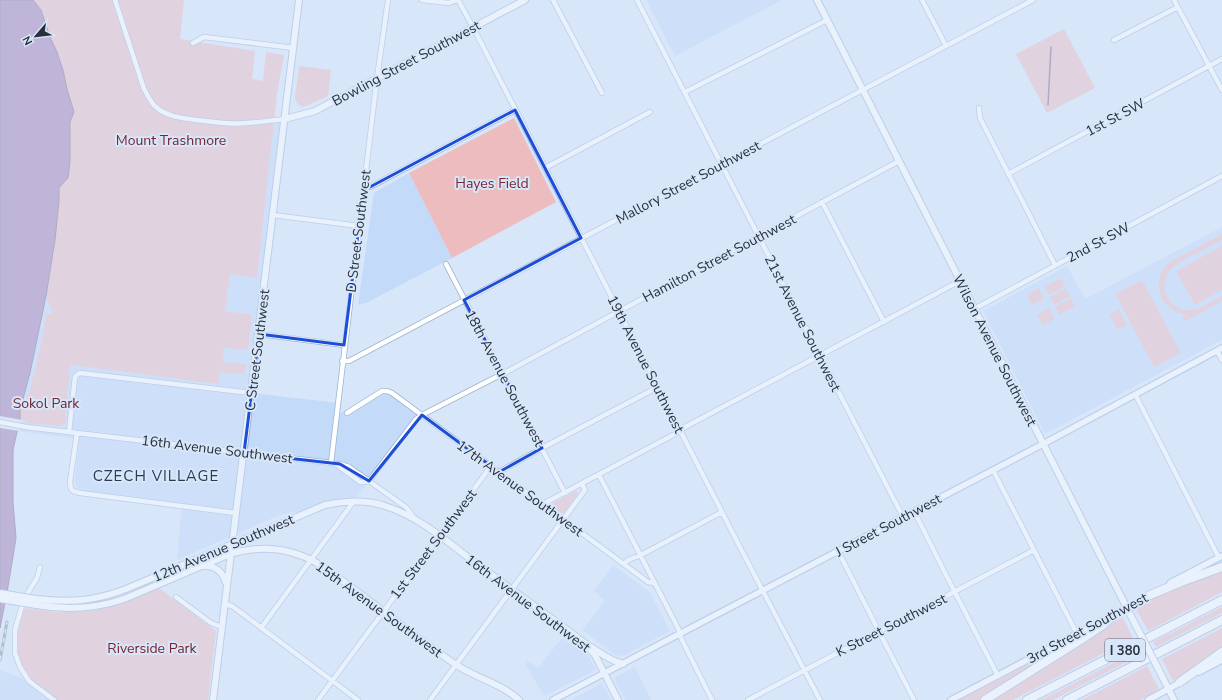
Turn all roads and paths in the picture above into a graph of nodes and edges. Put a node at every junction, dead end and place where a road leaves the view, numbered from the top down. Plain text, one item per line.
1 (115, 0) edge
2 (299, 0) edge
3 (388, 0) edge
4 (422, 0) edge
5 (458, 0) edge
6 (525, 0) edge
7 (553, 0) edge
8 (638, 0) edge
9 (817, 0) edge
10 (922, 0) edge
11 (1033, 0) edge
12 (1174, 0) edge
13 (1178, 7) junction
14 (827, 20) junction
15 (473, 27) junction
16 (1114, 40) dead end
17 (193, 42) dead end
18 (946, 46) junction
19 (294, 48) junction
20 (1222, 59) edge
21 (1210, 66) junction
22 (377, 78) junction
23 (862, 89) junction
24 (1222, 90) edge
25 (685, 92) junction
26 (602, 93) dead end
27 (979, 108) dead end
28 (515, 110) junction
29 (650, 112) dead end
30 (285, 119) junction
31 (899, 161) junction
32 (722, 165) junction
33 (545, 168) junction
34 (1008, 174) junction
35 (1222, 176) edge
36 (364, 186) junction
37 (822, 202) junction
38 (273, 215) junction
39 (359, 226) junction
40 (759, 236) junction
41 (582, 238) junction
42 (446, 264) dead end
43 (1055, 265) junction
44 (960, 281) junction
45 (464, 300) junction
46 (974, 309) junction
47 (619, 311) junction
48 (884, 322) junction
49 (258, 334) junction
50 (344, 345) junction
51 (1220, 349) edge
52 (820, 356) junction
53 (1222, 360) edge
54 (342, 361) junction
55 (503, 373) junction
56 (658, 387) junction
57 (251, 393) junction
58 (1135, 394) junction
59 (347, 413) dead end
60 (422, 415) junction
61 (0, 422) edge
62 (680, 430) junction
63 (69, 432) junction
64 (77, 433) junction
65 (1043, 444) junction
66 (542, 448) junction
67 (244, 453) junction
68 (333, 463) junction
69 (491, 466) junction
70 (993, 470) junction
71 (499, 472) junction
72 (599, 475) junction
73 (369, 480) junction
74 (582, 484) junction
75 (565, 492) junction
76 (354, 501) junction
77 (543, 504) junction
78 (914, 511) junction
79 (722, 512) junction
80 (236, 513) junction
81 (903, 517) junction
82 (563, 519) junction
83 (416, 521) junction
84 (439, 536) junction
85 (231, 545) junction
86 (1034, 550) junction
87 (838, 551) junction
88 (230, 554) junction
89 (641, 555) junction
90 (1221, 557) edge
91 (311, 559) junction
92 (624, 564) junction
93 (40, 567) dead end
94 (199, 567) junction
95 (1222, 567) edge
96 (654, 583) junction
97 (226, 585) junction
98 (512, 590) junction
99 (763, 590) junction
100 (955, 592) junction
101 (0, 593) edge
102 (1150, 595) junction
103 (176, 597) dead end
104 (0, 600) edge
105 (1222, 600) edge
106 (36, 602) junction
107 (224, 604) junction
108 (1127, 608) junction
109 (383, 611) junction
110 (1115, 614) junction
111 (1222, 620) edge
112 (222, 627) junction
113 (261, 628) junction
114 (879, 631) junction
115 (680, 634) junction
116 (1077, 634) junction
117 (586, 644) junction
118 (1222, 652) edge
119 (1222, 660) edge
120 (623, 664) junction
121 (456, 665) junction
122 (804, 670) junction
123 (605, 673) junction
124 (998, 676) junction
125 (332, 681) junction
126 (1180, 682) junction
127 (1168, 689) junction
128 (54, 700) edge
129 (213, 700) edge
130 (318, 700) edge
131 (358, 700) edge
132 (430, 700) edge
133 (519, 700) edge
134 (554, 700) edge
135 (618, 700) edge
136 (712, 700) edge
137 (748, 700) edge
138 (820, 700) edge
139 (914, 700) edge
140 (951, 700) edge
141 (985, 700) edge
142 (1027, 700) edge
143 (1066, 700) edge
144 (1148, 700) edge
145 (1174, 700) edge

1 - 30 street
2 - 19 main road, C Street Southwest
3 - 22 street, D Street Southwest
4 - 5 street
5 - 15 street, 19th Avenue Southwest
6 - 15 main road, Bowling Street Southwest
7 - 26 street
8 - 25 street, 21st Avenue Southwest
9 - 14 main road, Wilson Avenue Southwest
10 - 18 street
11 - 18 street, Mallory Street Southwest
12 - 13 street
13 - 16 street
13 - 21 street
14 - 23 main road, Wilson Avenue Southwest
14 - 25 street
15 - 22 main road, Bowling Street Southwest
15 - 28 street, 19th Avenue Southwest
17 - 19 street
18 - 23 street, Mallory Street Southwest
19 - 30 main road, C Street Southwest
20 - 21 street, 1st St SW
21 - 24 street
21 - 34 street, 1st St SW
22 - 30 main road, Bowling Street Southwest
22 - 36 street, D Street Southwest
23 - 31 main road, Wilson Avenue Southwest
23 - 32 street, Mallory Street Southwest
25 - 32 street, 21st Avenue Southwest
27 - 34 street
28 - 33 street, 19th Avenue Southwest
28 - 36 street
29 - 33 street
30 - 38 main road, C Street Southwest
31 - 37 street, Hamilton Street Southwest
31 - 44 main road, Wilson Avenue Southwest
32 - 40 street, 21st Avenue Southwest
32 - 41 street, Mallory Street Southwest
33 - 41 street, 19th Avenue Southwest
34 - 43 street
35 - 43 street, 2nd St SW
36 - 39 street, D Street Southwest
37 - 40 street, Hamilton Street Southwest
37 - 48 street
38 - 39 street
38 - 49 main road, C Street Southwest
39 - 50 street, D Street Southwest
40 - 47 street, Hamilton Street Southwest
40 - 52 street, 21st Avenue Southwest
41 - 45 street, Mallory Street Southwest
41 - 47 street, 19th Avenue Southwest
42 - 45 street, 18th Avenue Southwest
43 - 46 street, 2nd St SW
44 - 46 main road, Wilson Avenue Southwest
44 - 48 street
45 - 54 street, Mallory Street Southwest
45 - 55 street, 18th Avenue Southwest
46 - 65 main road, Wilson Avenue Southwest
47 - 55 street, Hamilton Street Southwest
47 - 56 street, 19th Avenue Southwest
48 - 52 street
49 - 50 street
49 - 57 main road, C Street Southwest
50 - 54 street, D Street Southwest
51 - 53 street
51 - 58 street, J Street Southwest
52 - 62 street
52 - 81 street, 21st Avenue Southwest
54 - 68 street, D Street Southwest
55 - 60 street, Hamilton Street Southwest
55 - 66 street, 18th Avenue Southwest
56 - 62 street, 19th Avenue Southwest
56 - 66 street
57 - 63 street
57 - 67 main road, C Street Southwest
58 - 65 street, J Street Southwest
58 - 90 street
59 - 60 street, 17th Avenue Southwest
60 - 69 street, 17th Avenue Southwest
60 - 73 street, Hamilton Street Southwest
61 - 63 street, 16th Avenue Southwest
62 - 72 street
62 - 79 street, 19th Avenue Southwest
63 - 64 street, 16th Avenue Southwest
64 - 67 street, 16th Avenue Southwest
64 - 80 street
65 - 70 street, J Street Southwest
65 - 108 main road, Wilson Avenue Southwest
66 - 71 street
66 - 75 street, 18th Avenue Southwest
67 - 68 street, 16th Avenue Southwest
67 - 80 main road, C Street Southwest
68 - 73 street, 16th Avenue Southwest
69 - 71 street, 17th Avenue Southwest
69 - 84 street, 1st Street Southwest
70 - 78 street, J Street Southwest
70 - 86 street
71 - 77 street, 17th Avenue Southwest
72 - 74 street
72 - 89 street
73 - 83 street, 16th Avenue Southwest
74 - 75 street
74 - 82 street
75 - 77 street
76 - 83 main road, 12th Avenue Southwest
76 - 85 main road, 12th Avenue Southwest
76 - 91 street
77 - 82 street, 17th Avenue Southwest
78 - 81 street, J Street Southwest
78 - 100 street
79 - 89 street
79 - 99 street, 19th Avenue Southwest
80 - 85 main road, C Street Southwest
81 - 87 street, J Street Southwest
82 - 92 street, 17th Avenue Southwest
82 - 98 street
83 - 84 main road, 12th Avenue Southwest
84 - 98 main road, 16th Avenue Southwest
84 - 109 street, 1st Street Southwest
85 - 88 main road, C Street Southwest
85 - 106 main road, 12th Avenue Southwest
86 - 100 street, K Street Southwest
86 - 116 street
87 - 99 street, J Street Southwest
87 - 114 street
88 - 91 main road, 15th Avenue Southwest
88 - 94 main road, 12th Avenue Southwest
88 - 97 main road, C Street Southwest
89 - 92 street
89 - 96 street
90 - 102 street, 3rd Street Southwest
91 - 109 main road, 15th Avenue Southwest
91 - 113 street
92 - 96 street, 17th Avenue Southwest
93 - 128 street
94 - 97 main road
94 - 106 main road, 12th Avenue Southwest
95 - 102 highway
96 - 115 street
97 - 107 main road, C Street Southwest
98 - 117 main road, 16th Avenue Southwest
98 - 121 street
99 - 115 street, J Street Southwest
99 - 122 street, 19th Avenue Southwest
100 - 114 street, K Street Southwest
100 - 124 street
101 - 106 main road, 12th Avenue Southwest, bridge
102 - 108 street, 3rd Street Southwest
103 - 112 street
104 - 106 main road, 12th Avenue Southwest, bridge
105 - 142 highway, I 380
107 - 112 main road, C Street Southwest
107 - 113 street
108 - 110 street, 3rd Street Southwest
108 - 127 main road, Wilson Avenue Southwest, bridge
109 - 121 main road, 15th Avenue Southwest
109 - 125 street, 1st Street Southwest
110 - 116 street, 3rd Street Southwest
110 - 141 highway
111 - 143 highway, I 380
112 - 129 main road, C Street Southwest
113 - 125 street
114 - 122 street, K Street Southwest
114 - 139 street
115 - 120 street, J Street Southwest
115 - 136 street
116 - 124 street, 3rd Street Southwest
117 - 120 main road
117 - 123 main road, 16th Avenue Southwest
118 - 126 highway
119 - 126 street
120 - 123 street, J Street Southwest
121 - 132 street
121 - 133 main road, 15th Avenue Southwest
122 - 137 street, K Street Southwest
122 - 138 street, 19th Avenue Southwest
123 - 134 street, J Street Southwest
123 - 135 main road, 16th Avenue Southwest
124 - 140 street, 3rd Street Southwest
125 - 130 street, 1st Street Southwest
125 - 131 street
126 - 127 street
127 - 144 street
127 - 145 main road, Wilson Avenue Southwest

